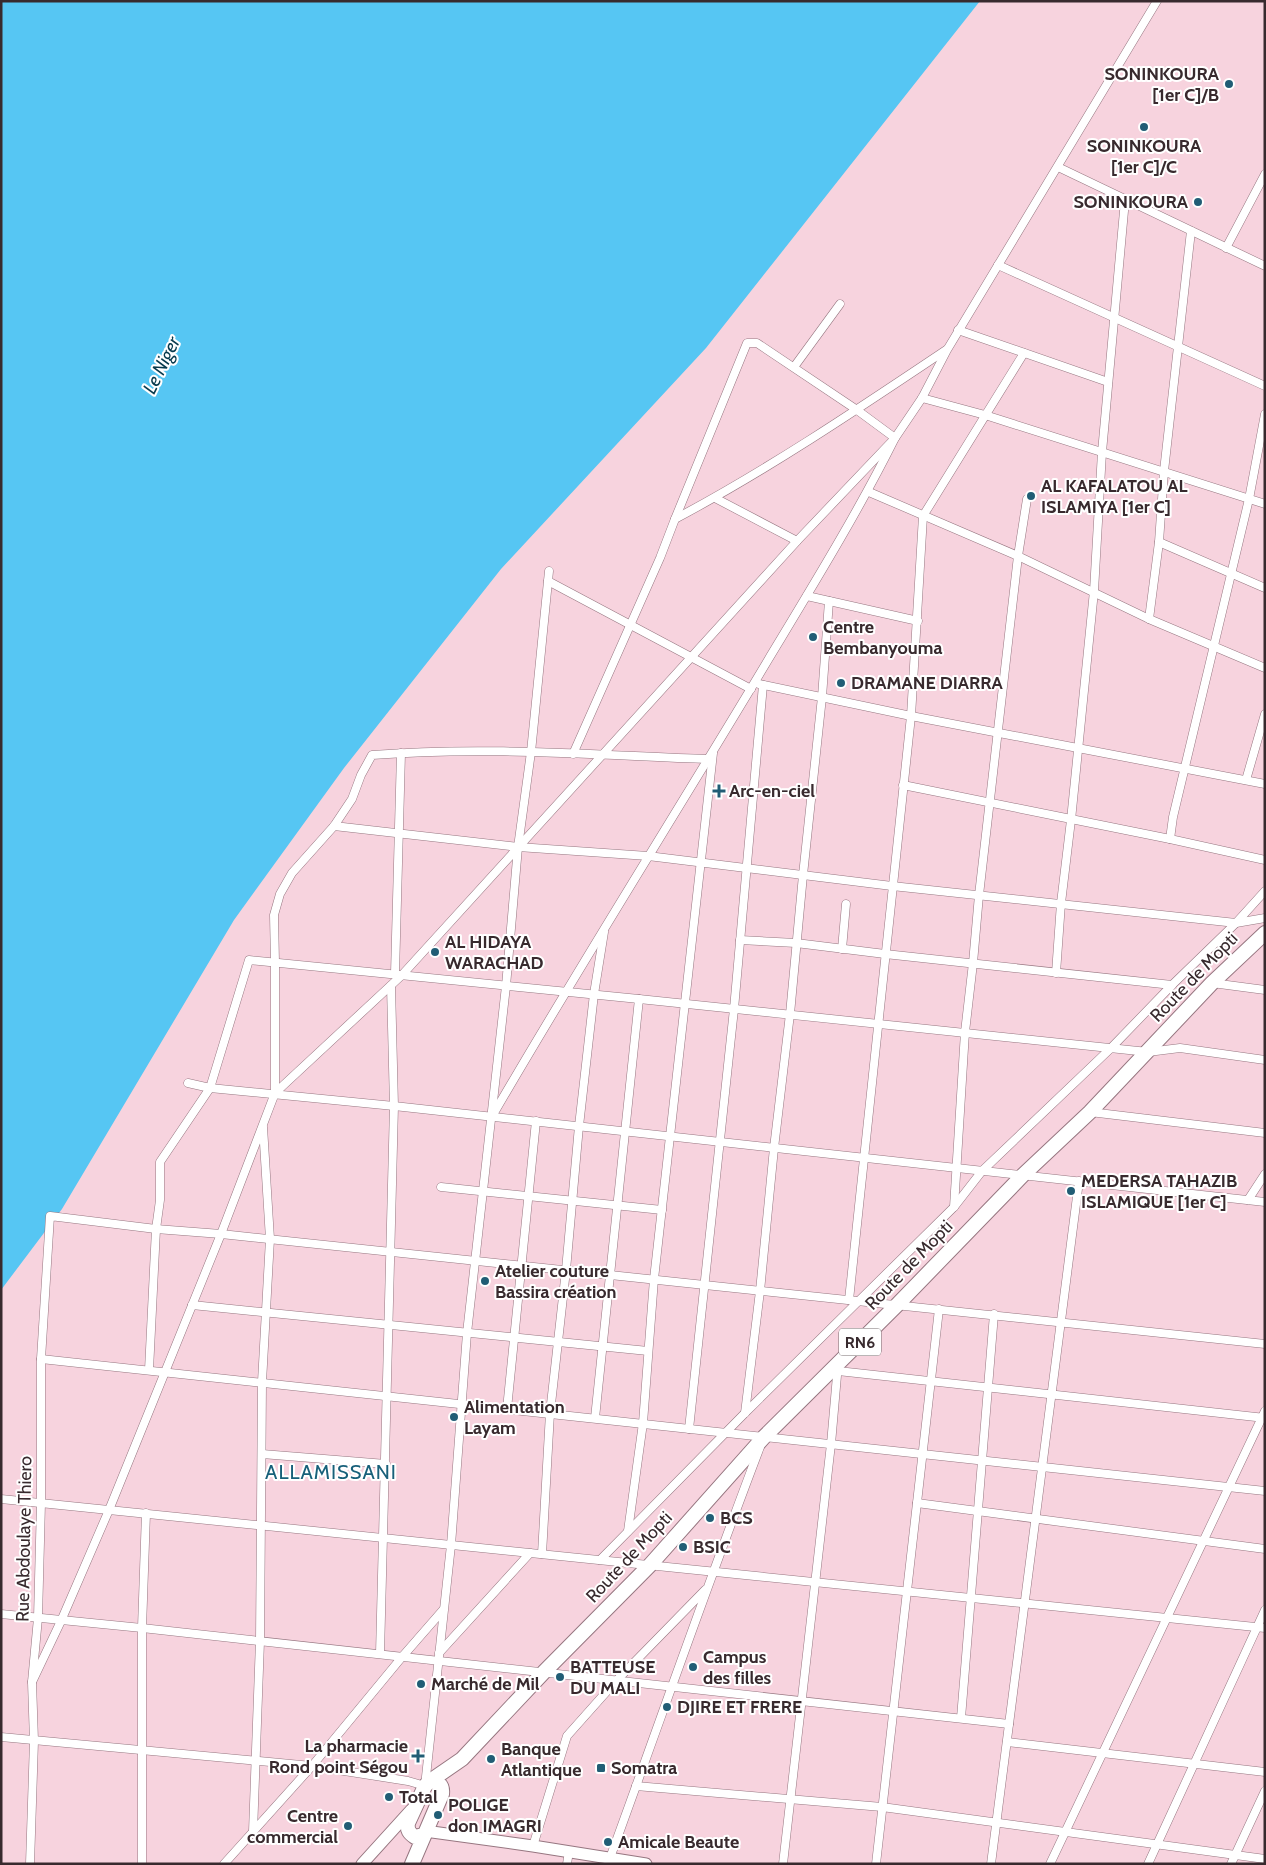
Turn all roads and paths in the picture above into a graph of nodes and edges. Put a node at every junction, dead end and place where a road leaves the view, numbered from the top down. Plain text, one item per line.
1 (1157, 1) edge
2 (1058, 167) junction
3 (1265, 174) edge
4 (1125, 200) junction
5 (1191, 231) junction
6 (1226, 248) junction
7 (998, 265) junction
8 (1265, 266) edge
9 (840, 304) dead end
10 (1114, 318) junction
11 (958, 330) junction
12 (1179, 347) junction
13 (946, 350) junction
14 (1024, 353) junction
15 (794, 367) junction
16 (1108, 382) junction
17 (1265, 386) edge
18 (922, 398) junction
19 (858, 410) junction
20 (1265, 414) edge
21 (985, 415) junction
22 (895, 438) junction
23 (1102, 452) junction
24 (1164, 471) junction
25 (868, 492) junction
26 (714, 498) junction
27 (1027, 499) dead end
28 (1249, 499) junction
29 (1265, 504) edge
30 (924, 516) junction
31 (675, 519) junction
32 (797, 541) junction
33 (1159, 542) junction
34 (1018, 556) junction
35 (549, 571) dead end
36 (1231, 575) junction
37 (548, 581) junction
38 (1265, 588) edge
39 (1094, 591) junction
40 (806, 596) junction
41 (828, 601) junction
42 (1149, 618) junction
43 (918, 621) junction
44 (630, 624) junction
45 (1214, 646) junction
46 (690, 658) junction
47 (1265, 668) edge
48 (763, 685) junction
49 (753, 686) junction
50 (822, 697) junction
51 (1265, 714) edge
52 (911, 716) junction
53 (997, 734) junction
54 (1079, 748) junction
55 (713, 750) junction
56 (531, 752) junction
57 (401, 753) junction
58 (573, 754) junction
59 (602, 755) junction
60 (708, 759) junction
61 (1184, 769) junction
62 (1246, 780) junction
63 (1265, 784) edge
64 (904, 785) junction
65 (989, 804) junction
66 (1072, 820) junction
67 (334, 826) junction
68 (399, 834) junction
69 (1170, 839) junction
70 (518, 847) junction
71 (648, 856) junction
72 (1265, 860) edge
73 (700, 862) junction
74 (746, 867) junction
75 (802, 875) junction
76 (892, 886) junction
77 (1265, 891) edge
78 (979, 896) junction
79 (1061, 903) junction
80 (846, 904) dead end
81 (1265, 918) edge
82 (1236, 923) junction
83 (605, 927) junction
84 (1265, 933) edge
85 (740, 940) junction
86 (796, 943) junction
87 (842, 949) junction
88 (885, 954) junction
89 (275, 963) junction
90 (974, 963) junction
91 (1056, 973) junction
92 (399, 975) junction
93 (1212, 983) junction
94 (1172, 985) junction
95 (391, 986) junction
96 (506, 986) junction
97 (1265, 990) edge
98 (564, 992) junction
99 (594, 994) junction
100 (639, 998) junction
101 (686, 1004) junction
102 (734, 1009) junction
103 (790, 1014) junction
104 (877, 1023) junction
105 (965, 1032) junction
106 (1111, 1048) junction
107 (1148, 1052) junction
108 (1265, 1060) edge
109 (188, 1083) dead end
110 (210, 1088) junction
111 (275, 1093) junction
112 (394, 1106) junction
113 (1090, 1112) junction
114 (492, 1116) junction
115 (536, 1121) junction
116 (263, 1125) junction
117 (580, 1126) junction
118 (624, 1131) junction
119 (1265, 1133) edge
120 (670, 1136) junction
121 (719, 1142) junction
122 (774, 1148) junction
123 (863, 1158) junction
124 (956, 1168) junction
125 (982, 1170) junction
126 (1265, 1174) edge
127 (1023, 1175) junction
128 (1079, 1181) junction
129 (441, 1188) dead end
130 (483, 1192) junction
131 (529, 1196) junction
132 (1248, 1200) junction
133 (573, 1201) junction
134 (1265, 1202) edge
135 (616, 1205) junction
136 (954, 1207) junction
137 (662, 1210) junction
138 (156, 1229) junction
139 (222, 1234) junction
140 (270, 1239) junction
141 (392, 1252) junction
142 (475, 1260) junction
143 (522, 1265) junction
144 (566, 1270) junction
145 (609, 1275) junction
146 (654, 1279) junction
147 (706, 1285) junction
148 (760, 1290) junction
149 (853, 1300) junction
150 (192, 1305) junction
151 (897, 1305) junction
152 (939, 1309) junction
153 (266, 1312) junction
154 (994, 1314) junction
155 (1061, 1322) junction
156 (389, 1325) junction
157 (467, 1332) junction
158 (514, 1337) junction
159 (558, 1342) junction
160 (1265, 1344) edge
161 (602, 1346) junction
162 (648, 1351) junction
163 (41, 1358) junction
164 (838, 1367) junction
165 (149, 1370) junction
166 (164, 1372) junction
167 (930, 1381) junction
168 (262, 1382) junction
169 (988, 1386) junction
170 (1052, 1394) junction
171 (387, 1396) junction
172 (461, 1404) junction
173 (507, 1409) junction
174 (550, 1413) junction
175 (744, 1413) junction
176 (1264, 1416) edge
177 (595, 1418) junction
178 (643, 1424) junction
179 (690, 1428) junction
180 (725, 1432) junction
181 (764, 1436) junction
182 (831, 1444) junction
183 (262, 1454) junction
184 (922, 1454) junction
185 (982, 1459) junction
186 (386, 1464) junction
187 (1042, 1467) junction
188 (1228, 1487) junction
189 (1265, 1490) edge
190 (1, 1499) edge
191 (41, 1503) junction
192 (917, 1504) junction
193 (110, 1510) junction
194 (978, 1511) junction
195 (146, 1514) junction
196 (1035, 1519) junction
197 (261, 1526) junction
198 (628, 1531) junction
199 (384, 1538) junction
200 (1202, 1541) junction
201 (451, 1545) junction
202 (1265, 1550) edge
203 (530, 1553) junction
204 (542, 1554) junction
205 (600, 1560) junction
206 (650, 1565) junction
207 (712, 1571) junction
208 (815, 1582) junction
209 (706, 1589) junction
210 (907, 1591) junction
211 (971, 1597) junction
212 (1025, 1603) junction
213 (444, 1609) junction
214 (1265, 1610) edge
215 (1, 1614) edge
216 (38, 1618) junction
217 (1167, 1618) junction
218 (61, 1621) junction
219 (1261, 1627) edge
220 (142, 1628) junction
221 (260, 1641) junction
222 (380, 1654) junction
223 (402, 1657) junction
224 (438, 1657) junction
225 (544, 1672) junction
226 (616, 1681) junction
227 (32, 1682) junction
228 (673, 1686) junction
229 (801, 1700) junction
230 (893, 1710) junction
231 (961, 1718) junction
232 (1009, 1724) junction
233 (1, 1737) edge
234 (34, 1741) junction
235 (1007, 1742) junction
236 (142, 1751) junction
237 (1102, 1754) junction
238 (462, 1759) junction
239 (256, 1761) junction
240 (1194, 1764) junction
241 (312, 1766) junction
242 (1265, 1772) edge
243 (427, 1784) junction
244 (636, 1786) junction
245 (1265, 1791) edge
246 (442, 1794) junction
247 (790, 1798) junction
248 (416, 1805) junction
249 (882, 1807) junction
250 (434, 1813) junction
251 (996, 1823) junction
252 (407, 1829) junction
253 (253, 1832) junction
254 (424, 1833) junction
255 (1065, 1833) junction
256 (447, 1834) junction
257 (1157, 1845) junction
258 (533, 1846) junction
259 (569, 1852) junction
260 (1236, 1855) junction
261 (610, 1858) junction
262 (1265, 1859) edge
263 (30, 1864) edge
264 (142, 1864) edge
265 (224, 1864) edge
266 (362, 1864) edge
267 (411, 1864) edge
268 (567, 1864) edge
269 (646, 1864) edge
270 (783, 1864) edge
271 (876, 1864) edge
272 (991, 1864) edge
273 (1050, 1864) edge
274 (1148, 1864) edge
275 (1231, 1864) edge

1 - 2 street
2 - 4 street
2 - 7 street
3 - 6 street
4 - 5 street
4 - 10 street
5 - 6 street
5 - 12 street
6 - 8 street
7 - 10 street
7 - 11 street
9 - 15 street
10 - 12 street
10 - 16 street
11 - 13 street
11 - 14 street
12 - 17 street
12 - 24 street
13 - 18 street
13 - 19 street
14 - 16 street
14 - 21 street
15 - 19 street
15 - 31 street
16 - 23 street
18 - 21 street
18 - 22 street
19 - 22 street
19 - 26 street
20 - 28 street
21 - 23 street
21 - 30 street
22 - 25 street
22 - 32 street
23 - 24 street
23 - 39 street
24 - 28 street
24 - 33 street
25 - 30 street
25 - 40 street
26 - 31 street
26 - 32 street
27 - 34 street
28 - 29 street
28 - 36 street
30 - 34 street
30 - 43 street
31 - 44 street
32 - 46 street
33 - 36 street
33 - 42 street
34 - 39 street
34 - 53 street
35 - 37 street
36 - 38 street
36 - 45 street
37 - 44 street
37 - 56 street
39 - 42 street
39 - 54 street
40 - 41 street
40 - 49 street
41 - 43 street
41 - 50 street
42 - 45 street
43 - 52 street
44 - 46 street
44 - 58 street
45 - 47 street
45 - 61 street
46 - 49 street
46 - 59 street
48 - 49 street
48 - 50 street
48 - 74 street
49 - 55 street
50 - 52 street
50 - 75 street
51 - 62 street
52 - 53 street
52 - 64 street
53 - 54 street
53 - 65 street
54 - 61 street
54 - 66 street
55 - 60 street
55 - 73 street
56 - 57 street
56 - 58 street
56 - 70 street
57 - 67 street
57 - 68 street
58 - 59 street
59 - 60 street
59 - 70 street
60 - 71 street
61 - 62 street
61 - 69 street
62 - 63 street
64 - 65 street
64 - 76 street
65 - 66 street
65 - 78 street
66 - 69 street
66 - 79 street
67 - 68 street
67 - 89 street
68 - 70 street
68 - 92 street
69 - 72 street
70 - 71 street
70 - 92 street
70 - 96 street
71 - 73 street
71 - 83 street
73 - 74 street
73 - 101 street
74 - 75 street
74 - 85 street
75 - 76 street
75 - 86 street
76 - 78 street
76 - 88 street
77 - 82 street
78 - 79 street
78 - 90 street
79 - 82 street
79 - 91 street
80 - 87 street
81 - 82 street
82 - 94 street
83 - 98 street
83 - 99 street
84 - 93 highway, Route de Mopti / RN6
85 - 86 street
85 - 102 street
86 - 87 street
86 - 103 street
87 - 88 street
88 - 90 street
88 - 104 street
89 - 92 street
89 - 110 street
89 - 111 street
90 - 91 street
90 - 105 street
91 - 94 street
92 - 95 street
92 - 96 street
93 - 97 street
93 - 107 highway, Route de Mopti / RN6
94 - 106 street
95 - 111 street
95 - 112 street
96 - 98 street
96 - 114 street
98 - 99 street
98 - 114 street
99 - 100 street
99 - 117 street
100 - 101 street
100 - 118 street
101 - 102 street
101 - 120 street
102 - 103 street
102 - 121 street
103 - 104 street
103 - 122 street
104 - 105 street
104 - 123 street
105 - 106 street
105 - 124 street
106 - 107 street
106 - 125 street
107 - 108 street
107 - 113 highway, Route de Mopti / RN6
109 - 110 street
110 - 111 street
110 - 138 street
111 - 112 street
111 - 116 street
112 - 114 street
112 - 141 street
113 - 119 street
113 - 127 highway, Route de Mopti / RN6
114 - 115 street
114 - 130 street
115 - 117 street
115 - 131 street
116 - 139 street
116 - 140 street
117 - 118 street
117 - 133 street
118 - 120 street
118 - 135 street
120 - 121 street
120 - 137 street
121 - 122 street
121 - 147 street
122 - 123 street
122 - 148 street
123 - 124 street
123 - 149 street
124 - 125 street
124 - 136 street
125 - 127 street
125 - 136 street
126 - 132 street
127 - 128 street
127 - 151 highway, Route de Mopti / RN6
128 - 132 street
128 - 155 street
129 - 130 street
130 - 131 street
130 - 142 street
131 - 133 street
131 - 143 street
132 - 134 street
133 - 135 street
133 - 144 street
135 - 137 street
135 - 145 street
136 - 149 street
137 - 146 street
138 - 139 street
138 - 163 street, Rue Abdoulaye Thiero
138 - 165 street
139 - 140 street
139 - 150 street
140 - 141 street
140 - 153 street
141 - 142 street
141 - 156 street
142 - 143 street
142 - 157 street
143 - 144 street
143 - 158 street
144 - 145 street
144 - 159 street
145 - 146 street
145 - 161 street
146 - 147 street
146 - 162 street
147 - 148 street
147 - 179 street
148 - 149 street
148 - 175 street
149 - 151 street
149 - 175 street
150 - 153 street
150 - 166 street
151 - 152 street
151 - 164 highway, Route de Mopti / RN6
152 - 154 street
152 - 167 street
153 - 156 street
153 - 168 street
154 - 155 street
154 - 169 street
155 - 160 street
155 - 170 street
156 - 157 street
156 - 171 street
157 - 158 street
157 - 172 street
158 - 159 street
158 - 173 street
159 - 161 street
159 - 174 street
161 - 162 street
161 - 177 street
162 - 178 street
163 - 165 street
163 - 191 street, Rue Abdoulaye Thiero
164 - 167 street
164 - 181 highway, Route de Mopti / RN6
164 - 182 street
165 - 166 street
166 - 168 street
166 - 193 street
167 - 169 street
167 - 184 street
168 - 171 street
168 - 183 street
169 - 170 street
169 - 185 street
170 - 176 street
170 - 187 street
171 - 172 street
171 - 186 street
172 - 173 street
172 - 201 street
173 - 174 street
174 - 177 street
174 - 204 street
175 - 180 street
176 - 188 street
177 - 178 street
178 - 179 street
178 - 198 street
179 - 180 street
180 - 181 street
180 - 198 street
181 - 182 street
181 - 206 highway, Route de Mopti / RN6
181 - 207 street
182 - 184 street
182 - 208 street
183 - 186 street
183 - 197 street
184 - 185 street
184 - 192 street
185 - 187 street
185 - 194 street
186 - 199 street
187 - 188 street
187 - 196 street
188 - 189 street
188 - 200 street
190 - 191 street
191 - 193 street
191 - 216 street, Rue Abdoulaye Thiero
192 - 194 street
192 - 210 street
193 - 195 street
193 - 218 street
194 - 196 street
194 - 211 street
195 - 197 street
195 - 220 street
196 - 200 street
196 - 212 street
197 - 199 street
197 - 221 street
198 - 205 street
199 - 201 street
199 - 222 street
200 - 202 street
200 - 217 street
201 - 203 street
201 - 213 street
203 - 204 street
203 - 224 street
204 - 205 street
205 - 206 street
206 - 207 street
206 - 225 highway, Route de Mopti / RN6
207 - 208 street
207 - 209 street
208 - 210 street
208 - 229 street
209 - 226 street
209 - 228 street
210 - 211 street
210 - 230 street
211 - 212 street
211 - 231 street
212 - 217 street
212 - 232 street
213 - 223 street
213 - 224 street
214 - 219 street
215 - 216 street
216 - 218 street
216 - 227 street, Rue Abdoulaye Thiero
217 - 219 street
217 - 237 street
218 - 220 street
218 - 227 street
219 - 240 street
220 - 221 street
220 - 236 street
221 - 222 street
221 - 239 street
222 - 223 street
223 - 224 street
223 - 241 street
224 - 225 street
224 - 243 street
225 - 226 street
225 - 238 highway, Route de Mopti / RN6
226 - 228 street
226 - 258 street
227 - 234 street, Rue Abdoulaye Thiero
228 - 229 street
228 - 244 street
229 - 230 street
229 - 247 street
230 - 231 street
230 - 249 street
231 - 232 street
232 - 235 street
233 - 234 street
234 - 236 street
234 - 263 street, Rue Abdoulaye Thiero
235 - 237 street
235 - 251 street
236 - 239 street
236 - 264 street
237 - 240 street
237 - 255 street
238 - 243 highway, Route de Mopti / RN6
238 - 246 highway, Route de Mopti / RN6
239 - 241 street
239 - 253 street
240 - 242 street
240 - 257 street
241 - 243 street
241 - 253 street
243 - 246 highway
243 - 248 highway
244 - 247 street
244 - 261 street
245 - 260 street
246 - 250 highway, Route de Mopti
247 - 249 street
247 - 270 street
248 - 252 highway
248 - 266 street
249 - 251 street
249 - 271 street
250 - 254 highway, Route de Mopti
250 - 256 street
251 - 255 street
251 - 272 street
252 - 254 highway
252 - 267 highway
253 - 265 street
254 - 256 street
254 - 267 highway, Route de Mopti
255 - 257 street
255 - 273 street
256 - 258 street
257 - 260 street
257 - 274 street
258 - 259 street
259 - 261 street
259 - 268 street
260 - 262 street
260 - 275 street
261 - 269 street

